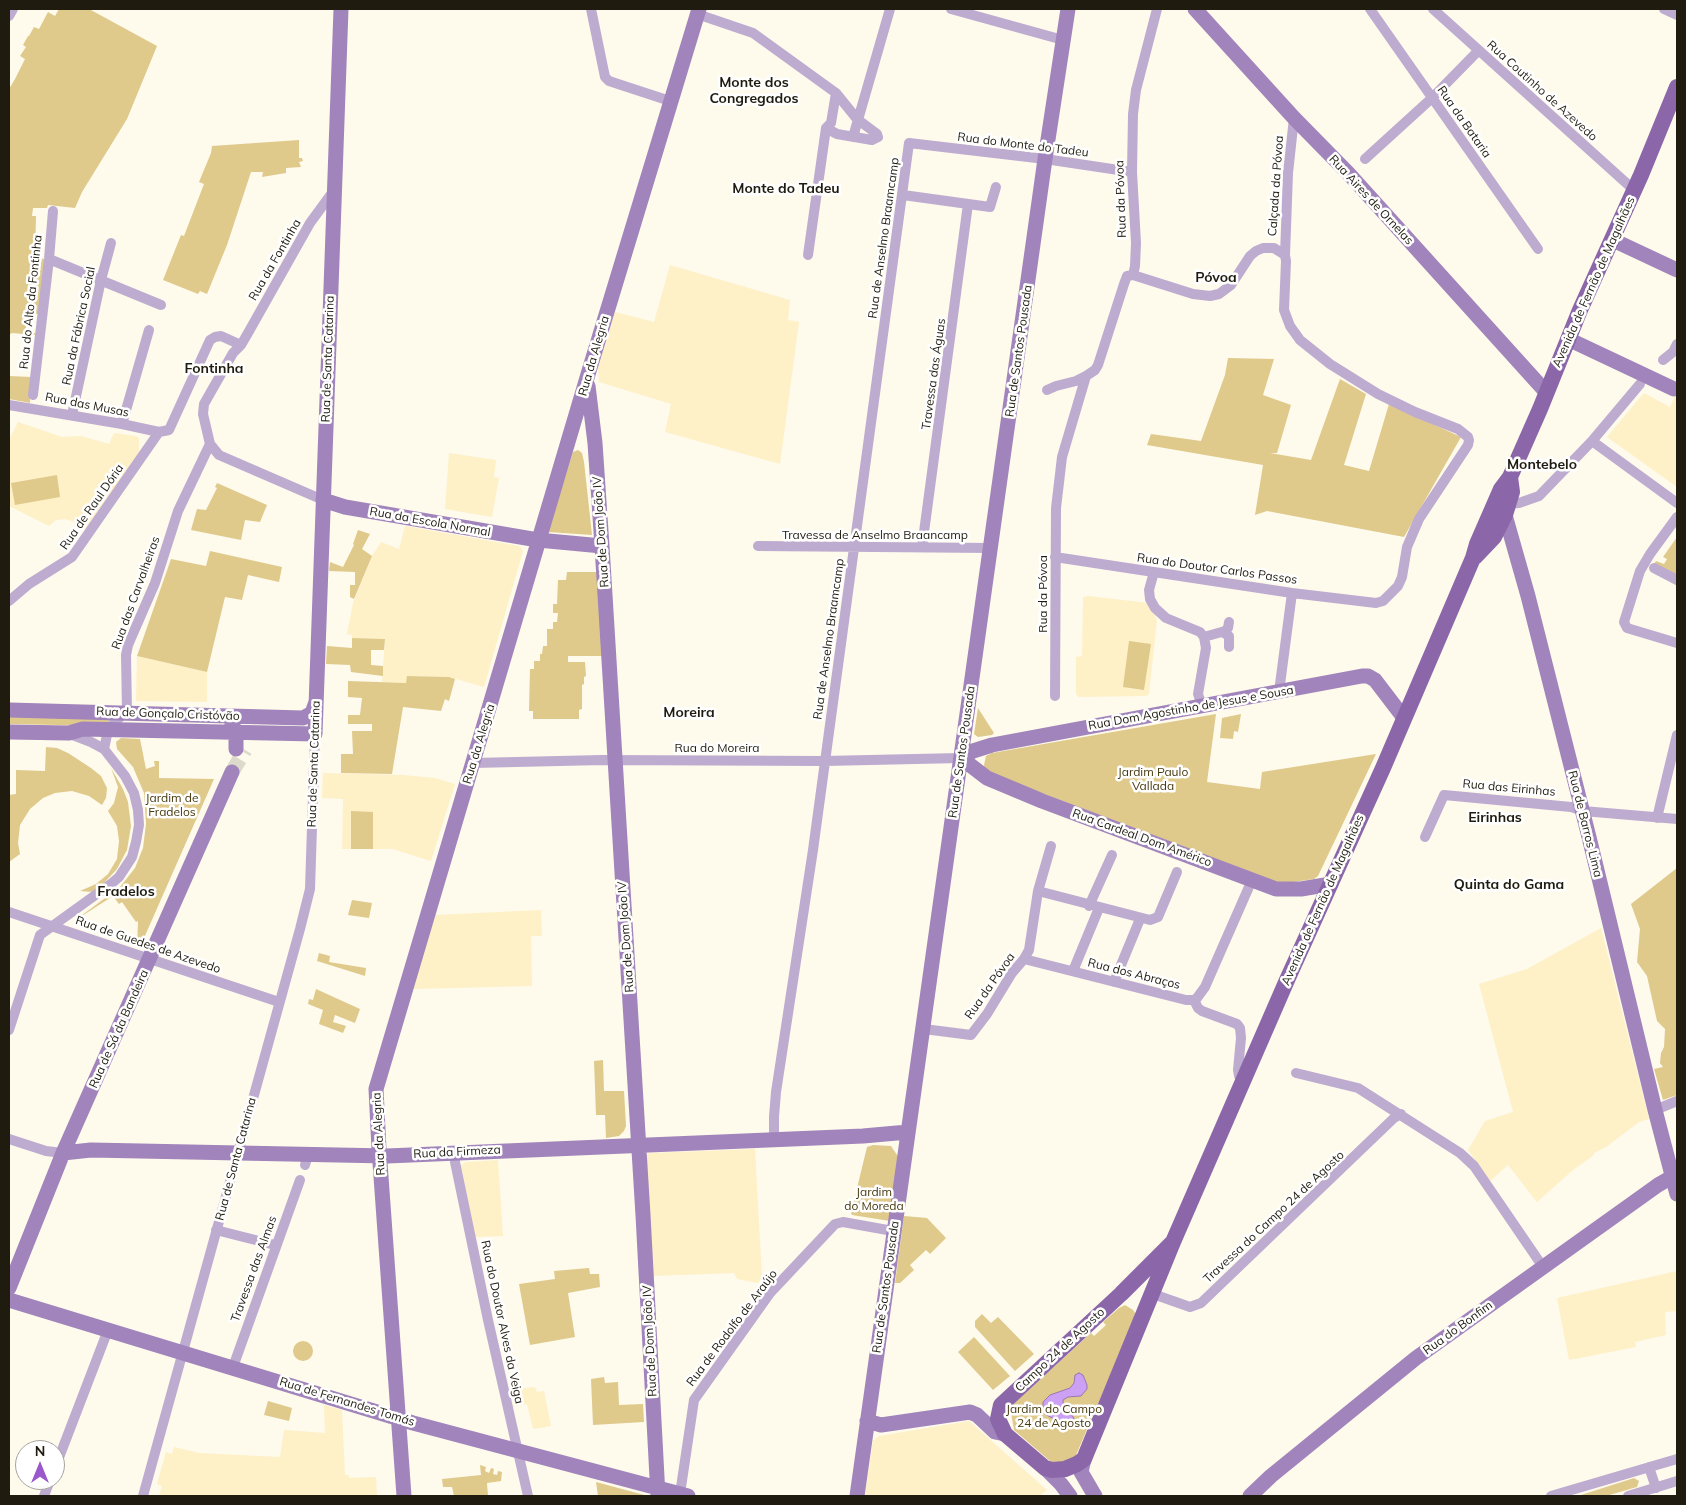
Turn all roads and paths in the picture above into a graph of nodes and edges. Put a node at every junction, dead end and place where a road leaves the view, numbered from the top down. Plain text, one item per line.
1 (12, 9) edge
2 (341, 9) edge
3 (591, 9) edge
4 (890, 9) edge
5 (951, 9) edge
6 (1068, 9) edge
7 (1157, 9) edge
8 (1195, 9) edge
9 (1370, 9) edge
10 (1664, 9) edge
11 (1439, 10) edge
12 (698, 11) edge
13 (1677, 15) edge
14 (9, 16) edge
15 (1063, 40) junction
16 (1478, 51) junction
17 (1677, 87) edge
18 (836, 93) junction
19 (1432, 98) junction
20 (670, 101) junction
21 (857, 118) junction
22 (1294, 118) junction
23 (826, 128) junction
24 (853, 137) junction
25 (909, 143) joint
26 (1045, 159) junction
27 (1361, 163) junction
28 (1132, 172) junction
29 (996, 186) dead end
30 (334, 189) junction
31 (1634, 190) junction
32 (903, 195) junction
33 (968, 204) junction
34 (53, 211) dead end
35 (1612, 240) junction
36 (111, 244) dead end
37 (1538, 249) dead end
38 (808, 255) dead end
39 (1285, 255) junction
40 (49, 259) junction
41 (1677, 270) edge
42 (1133, 275) junction
43 (101, 280) junction
44 (161, 304) dead end
45 (149, 330) dead end
46 (1568, 339) junction
47 (1677, 344) edge
48 (241, 345) junction
49 (1663, 360) dead end
50 (1086, 376) junction
51 (587, 377) junction
52 (1637, 388) dead end
53 (1674, 389) dead end
54 (1047, 390) dead end
55 (1546, 392) junction
56 (33, 395) dead end
57 (9, 404) edge
58 (72, 415) junction
59 (122, 424) junction
60 (160, 432) junction
61 (1592, 441) junction
62 (568, 442) junction
63 (595, 443) junction
64 (210, 444) junction
65 (1510, 477) junction
66 (323, 500) junction
67 (1677, 503) edge
68 (1506, 510) junction
69 (1677, 517) edge
70 (538, 540) junction
71 (602, 546) junction
72 (758, 546) dead end
73 (854, 547) junction
74 (922, 547) junction
75 (991, 548) junction
76 (1055, 557) junction
77 (1473, 558) junction
78 (1654, 568) dead end
79 (1154, 572) junction
80 (1677, 580) edge
81 (1292, 593) junction
82 (9, 601) edge
83 (1376, 603) joint
84 (1229, 622) dead end
85 (1222, 632) junction
86 (1204, 637) junction
87 (1677, 643) edge
88 (1229, 647) dead end
89 (1280, 692) junction
90 (1056, 696) dead end
91 (316, 701) junction
92 (1202, 706) junction
93 (9, 710) edge
94 (127, 712) junction
95 (228, 716) junction
96 (1404, 718) junction
97 (108, 730) junction
98 (9, 732) edge
99 (236, 732) junction
100 (69, 733) junction
101 (258, 733) junction
102 (315, 734) junction
103 (1677, 735) edge
104 (104, 749) junction
105 (961, 758) junction
106 (614, 760) junction
107 (824, 761) junction
108 (473, 763) junction
109 (232, 772) tunnel mouth
110 (1582, 812) junction
111 (1657, 818) junction
112 (1677, 819) edge
113 (1425, 837) dead end
114 (1051, 846) dead end
115 (1112, 854) dead end
116 (1177, 872) dead end
117 (1252, 880) junction
118 (1331, 884) junction
119 (1038, 892) junction
120 (1089, 906) junction
121 (1099, 908) junction
122 (9, 912) edge
123 (1140, 919) junction
124 (52, 926) junction
125 (150, 958) junction
126 (1024, 959) junction
127 (1072, 971) junction
128 (1114, 982) junction
129 (1194, 1000) junction
130 (279, 1002) junction
131 (924, 1029) junction
132 (9, 1030) edge
133 (1296, 1073) dead end
134 (1244, 1079) junction
135 (1677, 1101) edge
136 (1655, 1110) junction
137 (1401, 1114) junction
138 (908, 1132) junction
139 (1662, 1134) junction
140 (774, 1138) junction
141 (9, 1140) edge
142 (639, 1145) junction
143 (1677, 1149) edge
144 (455, 1152) junction
145 (63, 1153) junction
146 (237, 1154) junction
147 (380, 1156) junction
148 (1675, 1175) edge
149 (300, 1180) dead end
150 (1677, 1194) edge
151 (216, 1230) junction
152 (894, 1231) junction
153 (1173, 1242) junction
154 (276, 1246) junction
155 (1543, 1266) junction
156 (9, 1288) edge
157 (1121, 1294) junction
158 (1153, 1294) junction
159 (9, 1300) edge
160 (1146, 1312) junction
161 (108, 1330) junction
162 (184, 1353) junction
163 (233, 1367) junction
164 (398, 1418) junction
165 (867, 1421) junction
166 (1005, 1434) junction
167 (65, 1442) edge
168 (518, 1452) junction
169 (1084, 1459) junction
170 (1677, 1459) edge
171 (1649, 1467) junction
172 (1045, 1468) junction
173 (1677, 1482) edge
174 (1656, 1488) junction
175 (658, 1492) edge
176 (1565, 1494) edge
177 (684, 1495) edge
178 (143, 1496) edge
179 (404, 1496) edge
180 (528, 1496) edge
181 (857, 1496) edge
182 (1070, 1496) edge
183 (1095, 1496) edge
184 (1250, 1496) edge
185 (1551, 1496) edge
186 (1628, 1496) edge

1 - 14 street
2 - 30 street, Rua de Santa Catarina
3 - 20 street
4 - 21 street
5 - 15 street
6 - 15 street, Rua de Santos Pousada
7 - 28 street, Rua da Póvoa
8 - 22 street, Rua Aires de Ornelas
9 - 19 street, Rua da Bataria
10 - 13 street
11 - 16 street, Rua Coutinho de Azevedo
12 - 18 street
12 - 20 street, Rua da Alegria
15 - 26 street, Rua de Santos Pousada
16 - 19 street
16 - 31 street, Rua Coutinho de Azevedo
17 - 31 main road, Avenida de Fernão de Magalhães
18 - 21 street
18 - 23 street
19 - 27 street
19 - 37 street, Rua da Bataria
20 - 51 street, Rua da Alegria
21 - 24 street
21 - 24 street
22 - 27 street, Rua Aires de Ornelas
22 - 39 street, Calçada da Póvoa
23 - 24 street
23 - 38 street
25 - 26 street, Rua do Monte do Tadeu
25 - 32 street, Rua de Anselmo Braamcamp
26 - 28 street, Rua do Monte do Tadeu
26 - 75 street, Rua de Santos Pousada
27 - 55 street, Rua Aires de Ornelas
28 - 42 street, Rua da Póvoa
29 - 33 street
30 - 48 street, Rua da Fontinha
30 - 66 street, Rua de Santa Catarina
31 - 35 main road, Avenida de Fernão de Magalhães
32 - 33 street
32 - 73 street, Rua de Anselmo Braamcamp
33 - 74 street, Travessa das Águas
34 - 40 street, Rua do Alto da Fontinha
35 - 41 street
35 - 46 main road, Avenida de Fernão de Magalhães
36 - 43 street, Rua da Fábrica Social
39 - 42 street
39 - 83 street, Calçada da Póvoa
40 - 43 street
40 - 56 street, Rua do Alto da Fontinha
42 - 50 street, Rua da Póvoa
43 - 44 street
43 - 58 street, Rua da Fábrica Social
45 - 59 street
46 - 53 street
46 - 55 main road, Avenida de Fernão de Magalhães
47 - 49 street
48 - 60 street, Rua de Raul Dória
48 - 64 street, Rua da Fontinha
50 - 54 street
50 - 76 street, Rua da Póvoa
51 - 62 street, Rua da Alegria
51 - 63 street, Rua de Dom João IV
52 - 61 street
55 - 65 main road, Avenida de Fernão de Magalhães
57 - 58 street, Rua das Musas
58 - 59 street, Rua das Musas
59 - 60 street, Rua das Musas
60 - 82 street, Rua de Raul Dória
61 - 67 street
61 - 68 street
62 - 63 street
62 - 70 street, Rua da Alegria
63 - 71 street, Rua de Dom João IV
64 - 66 street
64 - 94 street, Rua das Carvalheiras
65 - 68 main road, Avenida de Fernão de Magalhães
65 - 77 main road, Avenida de Fernão de Magalhães
66 - 70 street, Rua da Escola Normal
66 - 91 street, Rua de Santa Catarina
68 - 77 main road, Avenida de Fernão de Magalhães
68 - 110 street, Rua de Barros Lima
69 - 87 street
70 - 71 street, Rua da Escola Normal
70 - 108 street, Rua da Alegria
71 - 106 street, Rua de Dom João IV
72 - 73 street, Travessa de Anselmo Braancamp
73 - 74 street, Travessa de Anselmo Braancamp
73 - 107 street, Rua de Anselmo Braamcamp
74 - 75 street, Travessa de Anselmo Braancamp
75 - 105 street, Rua de Santos Pousada
76 - 79 street, Rua do Doutor Carlos Passos
76 - 90 street, Rua da Póvoa
77 - 96 main road, Avenida de Fernão de Magalhães
78 - 80 street
79 - 81 street, Rua do Doutor Carlos Passos
79 - 86 street
81 - 83 street, Rua do Doutor Carlos Passos
81 - 89 street
84 - 85 street
85 - 86 street
85 - 88 street
86 - 92 street
89 - 92 street, Rua Dom Agostinho de Jesus e Sousa
89 - 96 street, Rua Dom Agostinho de Jesus e Sousa
91 - 95 street, Rua de Gonçalo Cristóvão
91 - 102 street, Rua de Santa Catarina
92 - 105 street, Rua Dom Agostinho de Jesus e Sousa
93 - 94 street, Rua de Gonçalo Cristóvão
94 - 95 street, Rua de Gonçalo Cristóvão
94 - 97 street
95 - 99 street
96 - 118 main road, Avenida de Fernão de Magalhães
97 - 99 street, Rua de Gonçalo Cristóvão
97 - 100 street, Rua de Gonçalo Cristóvão
97 - 104 street
98 - 100 street, Rua de Gonçalo Cristóvão
99 - 101 street, Rua de Gonçalo Cristóvão
99 - 101 street
100 - 104 street
101 - 102 street, Rua de Gonçalo Cristóvão
102 - 130 street, Rua de Santa Catarina
103 - 111 street
104 - 124 street
105 - 107 street, Rua do Moreira
105 - 117 street, Rua Cardeal Dom Américo
105 - 131 street, Rua de Santos Pousada
106 - 107 street, Rua do Moreira
106 - 108 street, Rua do Moreira
106 - 142 street, Rua de Dom João IV
107 - 140 street, Rua de Anselmo Braamcamp
108 - 147 street, Rua da Alegria
109 - 125 street, Rua de Sá da Bandeira
110 - 111 street, Rua das Eirinhas
110 - 113 street, Rua das Eirinhas
110 - 136 street, Rua de Barros Lima
111 - 112 street, Rua das Eirinhas
114 - 119 street, Rua da Póvoa
115 - 120 street
116 - 123 street
117 - 118 street, Rua Cardeal Dom Américo
117 - 129 street, Rua dos Abraços
118 - 134 main road, Avenida de Fernão de Magalhães
119 - 120 street
119 - 126 street, Rua da Póvoa
120 - 121 street
121 - 123 street
121 - 127 street
122 - 124 street, Rua de Guedes de Azevedo
123 - 128 street
124 - 125 street, Rua de Guedes de Azevedo
124 - 132 street
125 - 130 street, Rua de Guedes de Azevedo
125 - 145 street, Rua de Sá da Bandeira
126 - 127 street, Rua dos Abraços
126 - 131 street, Rua da Póvoa
127 - 128 street, Rua dos Abraços
128 - 129 street, Rua dos Abraços
129 - 134 street
130 - 146 street, Rua de Santa Catarina
131 - 138 street, Rua de Santos Pousada
133 - 137 street
134 - 153 main road, Avenida de Fernão de Magalhães
135 - 136 street
136 - 139 street, Rua de Barros Lima
137 - 155 street
137 - 158 street, Travessa do Campo 24 de Agosto
138 - 140 street, Rua da Firmeza
138 - 152 street, Rua de Santos Pousada
139 - 143 street, Rua de Barros Lima
139 - 148 street, Rua de Barros Lima
140 - 142 street, Rua da Firmeza
141 - 145 street, Rua da Firmeza
142 - 144 street, Rua da Firmeza
142 - 175 street, Rua de Dom João IV
144 - 147 street, Rua da Firmeza
144 - 168 street, Rua do Doutor Alves da Veiga
145 - 146 street, Rua da Firmeza
145 - 156 street, Rua de Sá da Bandeira
146 - 147 street, Rua da Firmeza
146 - 151 street, Rua de Santa Catarina
147 - 164 street, Rua da Alegria
148 - 150 street, Rua de Barros Lima
148 - 155 street, Rua do Bonfim
149 - 154 street, Travessa das Almas
151 - 154 street
151 - 162 street, Rua de Santa Catarina
152 - 165 street, Rua de Santos Pousada
152 - 177 street, Rua de Rodolfo de Araújo
153 - 157 main road, Avenida de Fernão de Magalhães
153 - 158 main road, Avenida de Fernão de Magalhães
154 - 163 street, Travessa das Almas
155 - 184 street, Rua do Bonfim
157 - 160 main road
157 - 166 main road, Campo 24 de Agosto
158 - 160 main road, Avenida de Fernão de Magalhães
159 - 161 street, Rua de Fernandes Tomás
160 - 169 main road
161 - 162 street, Rua de Fernandes Tomás
161 - 167 street
162 - 163 street, Rua de Fernandes Tomás
162 - 178 street, Rua de Santa Catarina
163 - 164 street, Rua de Fernandes Tomás
164 - 168 street, Rua de Fernandes Tomás
164 - 179 street, Rua da Alegria
165 - 166 street
165 - 181 street, Rua de Santos Pousada
166 - 172 main road
168 - 175 street, Rua de Fernandes Tomás
168 - 180 street, Rua do Doutor Alves da Veiga
169 - 172 main road
169 - 183 street
170 - 171 street
171 - 174 street
171 - 176 street
172 - 182 street
173 - 174 street
174 - 186 street
175 - 177 street, Rua de Fernandes Tomás
176 - 185 street

